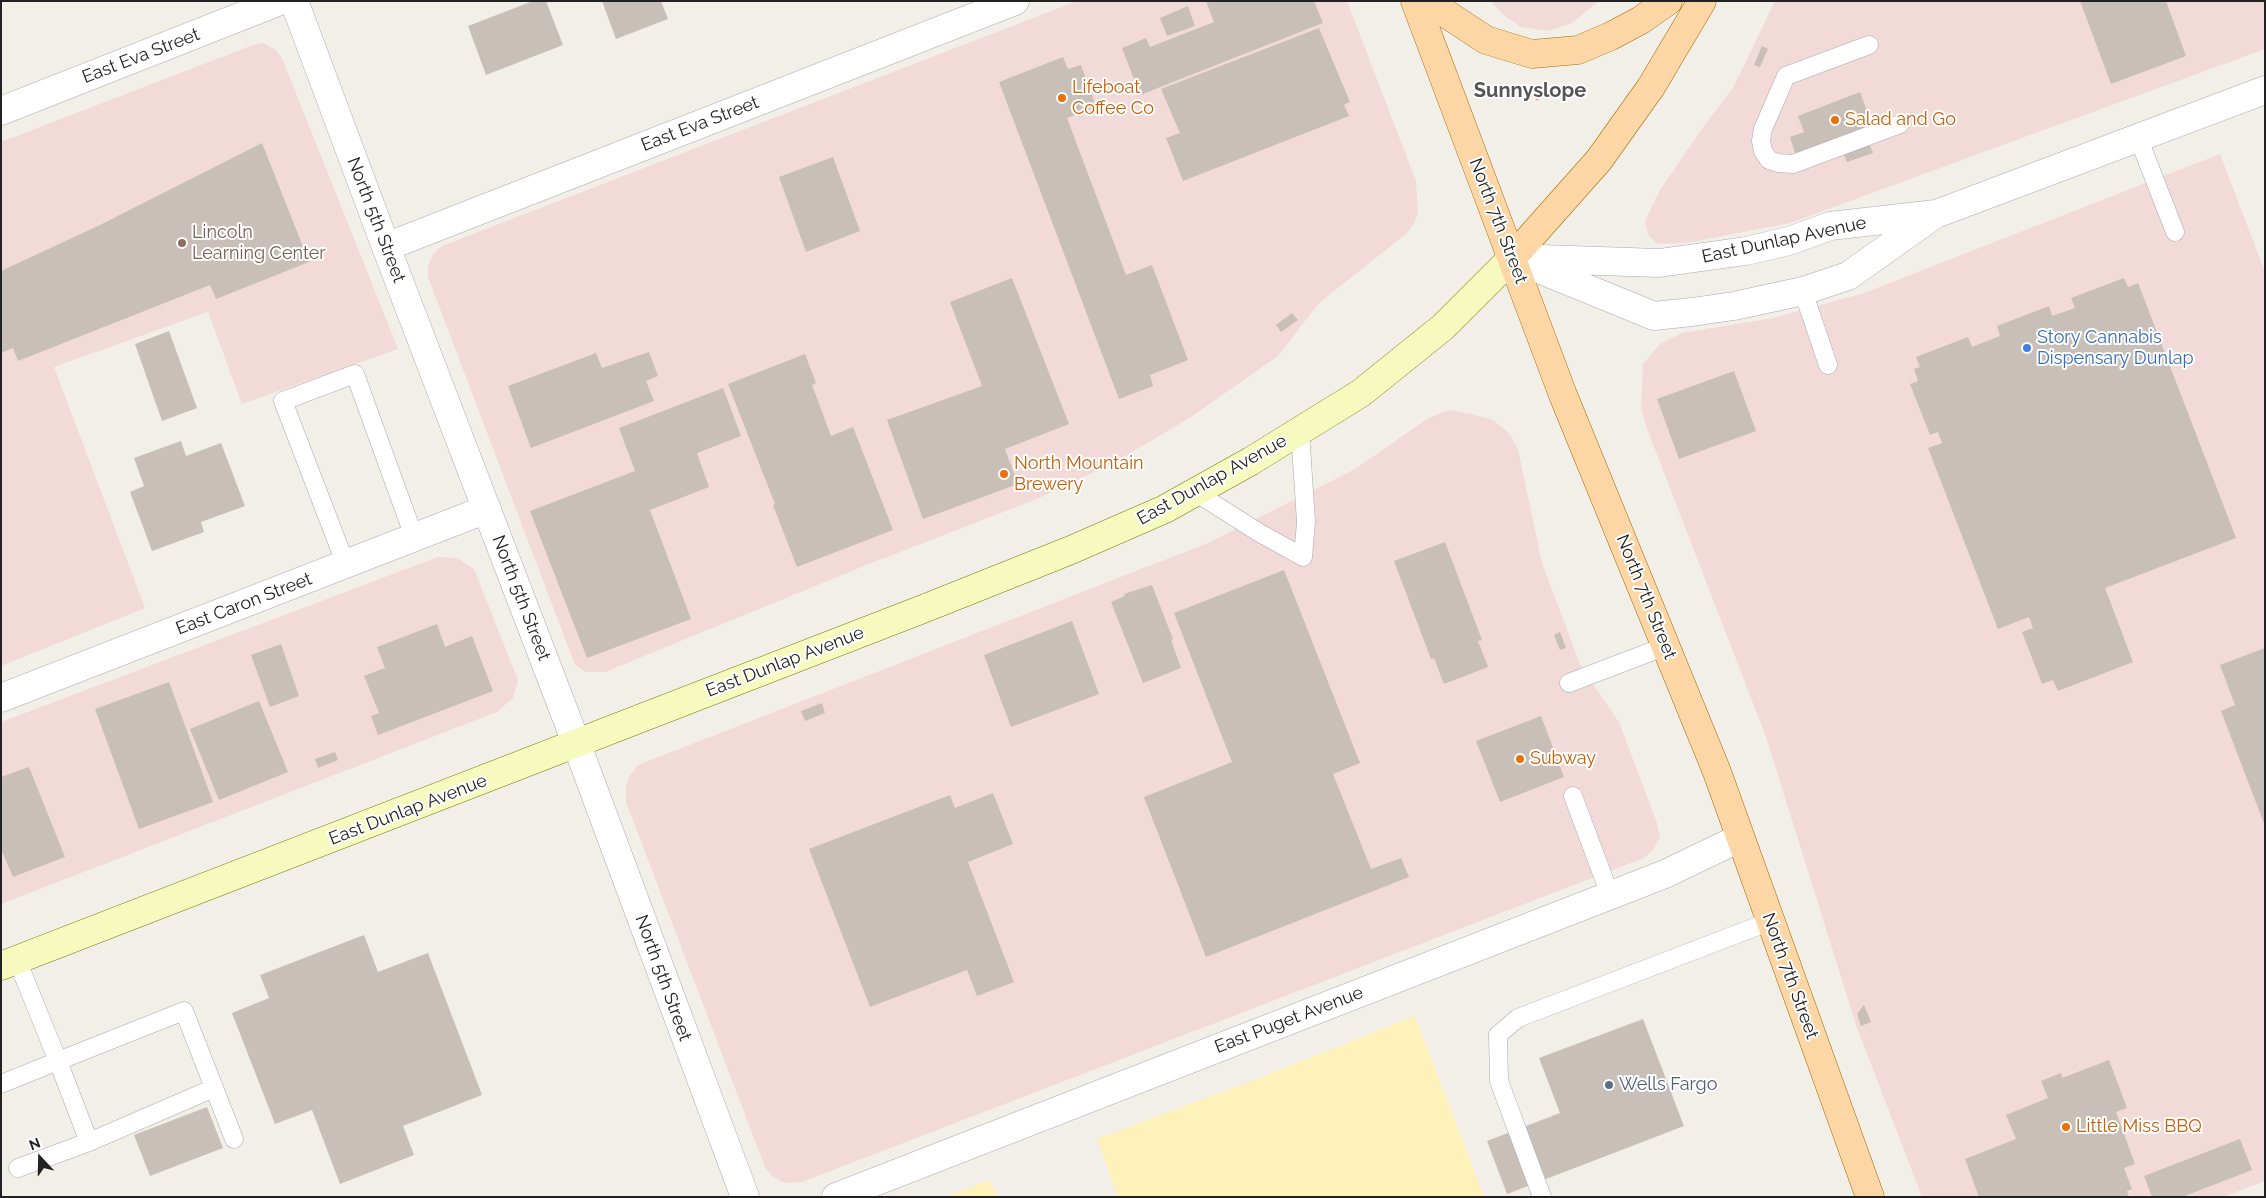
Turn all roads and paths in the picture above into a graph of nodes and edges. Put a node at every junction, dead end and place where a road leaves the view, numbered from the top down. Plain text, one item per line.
1 (280, 1) edge
2 (294, 1) edge
3 (1015, 1) edge
4 (1415, 1) edge
5 (1434, 1) edge
6 (1668, 1) edge
7 (1702, 1) edge
8 (1869, 45) dead end
9 (2265, 90) edge
10 (1514, 96) dead end
11 (1539, 100) dead end
12 (3, 106) edge
13 (1900, 124) dead end
14 (2138, 137) junction
15 (1936, 214) junction
16 (2175, 232) dead end
17 (386, 248) junction
18 (1512, 258) junction
19 (1803, 291) junction
20 (1828, 365) dead end
21 (1300, 431) junction
22 (1195, 492) junction
23 (487, 510) junction
24 (414, 538) junction
25 (346, 565) junction
26 (1666, 646) junction
27 (1569, 683) dead end
28 (1, 698) edge
29 (577, 744) junction
30 (1573, 796) dead end
31 (1740, 838) junction
32 (1610, 895) junction
33 (1771, 922) junction
34 (9, 963) edge
35 (58, 1061) junction
36 (1, 1084) edge
37 (214, 1088) junction
38 (234, 1139) dead end
39 (89, 1142) junction
40 (18, 1168) dead end
41 (744, 1197) edge
42 (836, 1197) edge
43 (1542, 1197) edge
44 (1870, 1197) edge

1 - 12 street, East Eva Street
2 - 17 street, North 5th Street
3 - 17 street, East Eva Street
4 - 18 main road, North 7th Street
5 - 6 main road
7 - 18 main road
8 - 13 lane
9 - 14 street, East Dunlap Avenue
10 - 11 path
14 - 15 street, East Dunlap Avenue
14 - 16 lane
15 - 18 street, East Dunlap Avenue
15 - 19 street, East Dunlap Avenue
17 - 23 street, North 5th Street
18 - 19 street, East Dunlap Avenue
18 - 21 main road, East Dunlap Avenue
18 - 26 main road, North 7th Street
19 - 20 lane
21 - 22 main road, East Dunlap Avenue
21 - 22 lane
22 - 29 main road, East Dunlap Avenue
23 - 24 street, East Caron Street
23 - 29 street, North 5th Street
24 - 25 street, East Caron Street
24 - 25 lane
25 - 28 street, East Caron Street
26 - 27 lane
26 - 31 main road, North 7th Street
29 - 34 main road, East Dunlap Avenue
29 - 41 street, North 5th Street
30 - 32 lane
31 - 32 street, East Puget Avenue
31 - 33 main road, North 7th Street
32 - 42 street, East Puget Avenue
33 - 43 lane
33 - 44 main road, North 7th Street
34 - 35 lane
35 - 36 lane
35 - 37 lane
35 - 39 lane
37 - 38 lane
37 - 39 lane
39 - 40 lane

